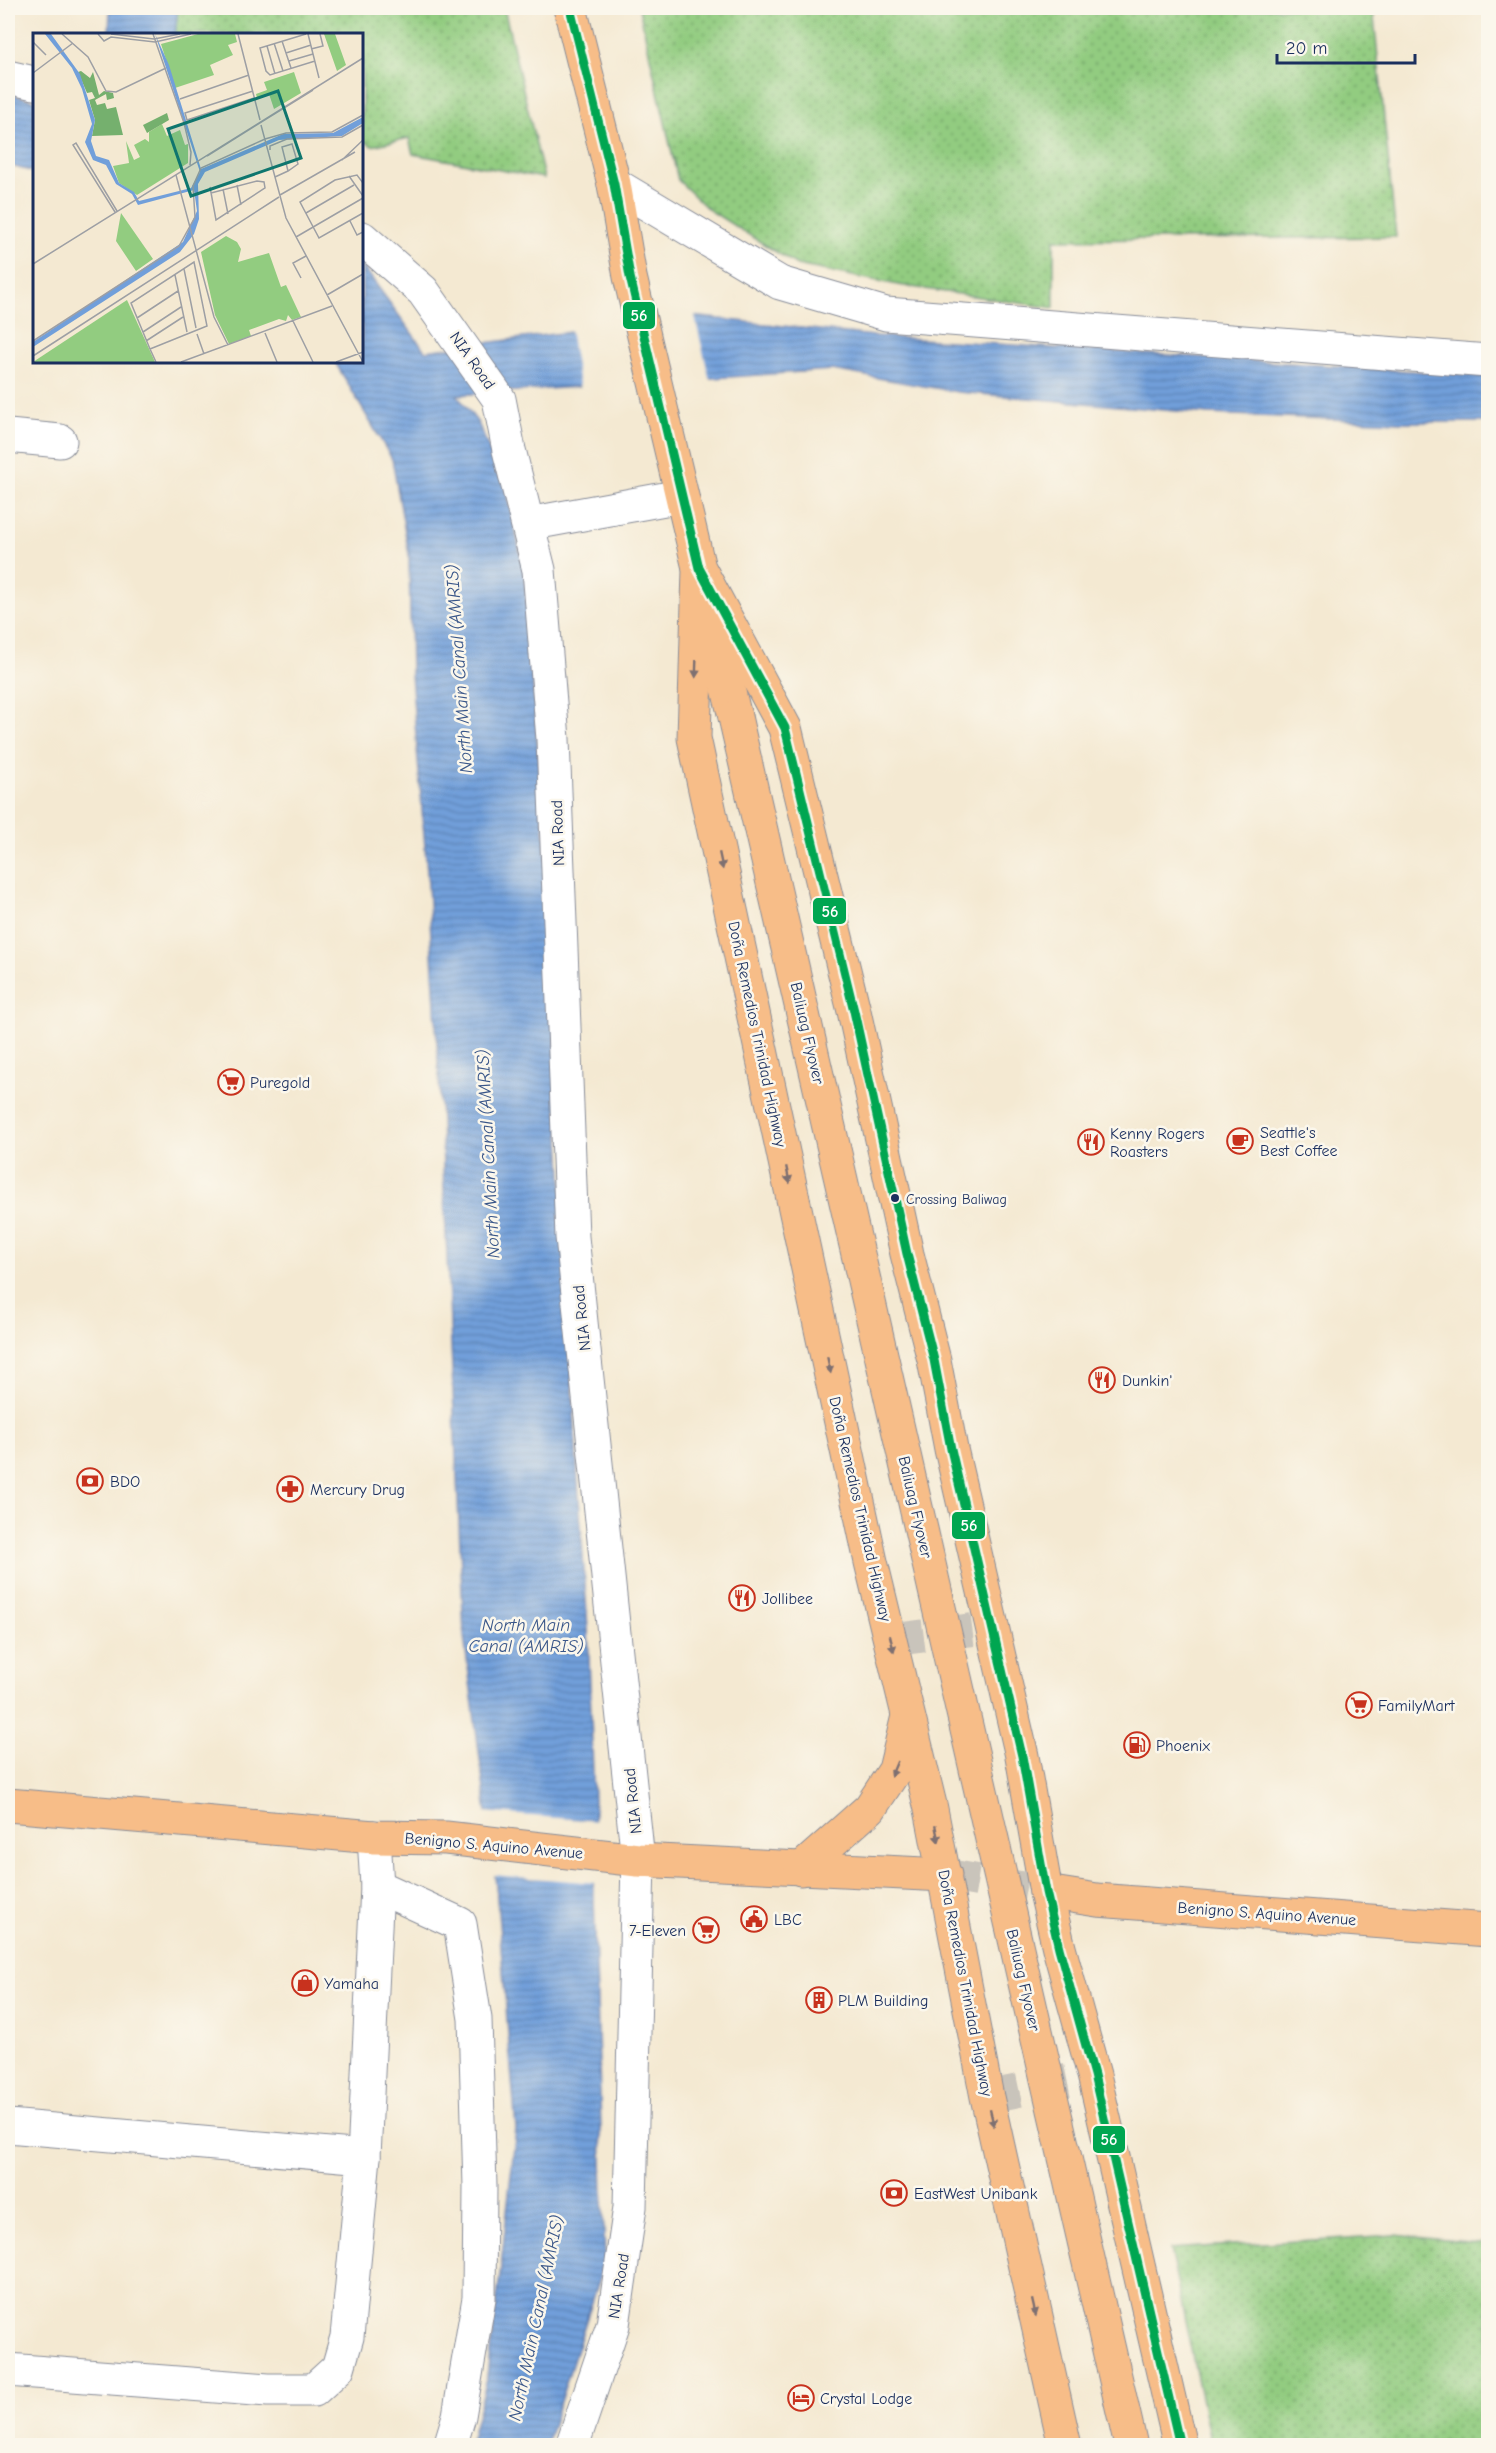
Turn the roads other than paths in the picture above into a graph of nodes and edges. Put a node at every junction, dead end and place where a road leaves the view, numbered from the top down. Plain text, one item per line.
1 (570, 8) edge
2 (8, 77) edge
3 (33, 83) edge
4 (614, 184) junction
5 (363, 239) edge
6 (1488, 361) edge
7 (8, 436) edge
8 (60, 441) dead end
9 (681, 496) junction
10 (528, 524) junction
11 (699, 568) junction
12 (909, 1713) junction
13 (8, 1805) edge
14 (374, 1837) junction
15 (638, 1860) junction
16 (801, 1869) junction
17 (945, 1875) junction
18 (377, 1886) junction
19 (1046, 1892) junction
20 (1488, 1930) edge
21 (8, 2126) edge
22 (364, 2157) junction
23 (8, 2370) edge
24 (450, 2445) edge
25 (572, 2445) edge
26 (1065, 2445) edge
27 (1131, 2445) edge
28 (1180, 2445) edge

1 - 4 main road, Doña Remedios Trinidad Highway
2 - 3 street
4 - 6 street
4 - 9 main road, Doña Remedios Trinidad Highway
5 - 10 street, NIA Road
7 - 8 street
9 - 10 street
9 - 11 main road, Doña Remedios Trinidad Highway
10 - 15 street, NIA Road
11 -> 12 main road, Doña Remedios Trinidad Highway
11 - 19 main road, Doña Remedios Trinidad Highway
11 - 27 main road, Baliuag Flyover, bridge
12 -> 16 main road
12 -> 17 main road, Doña Remedios Trinidad Highway
13 - 14 main road, Benigno S. Aquino Avenue
14 - 15 main road, Benigno S. Aquino Avenue
14 - 18 street
15 - 16 main road, Benigno S. Aquino Avenue
15 - 25 street, NIA Road
16 - 17 main road, Benigno S. Aquino Avenue
17 -> 26 main road, Doña Remedios Trinidad Highway
18 - 22 street
18 - 24 street
19 - 20 main road, Benigno S. Aquino Avenue
19 - 28 main road, Doña Remedios Trinidad Highway
21 - 22 street
22 - 23 street

